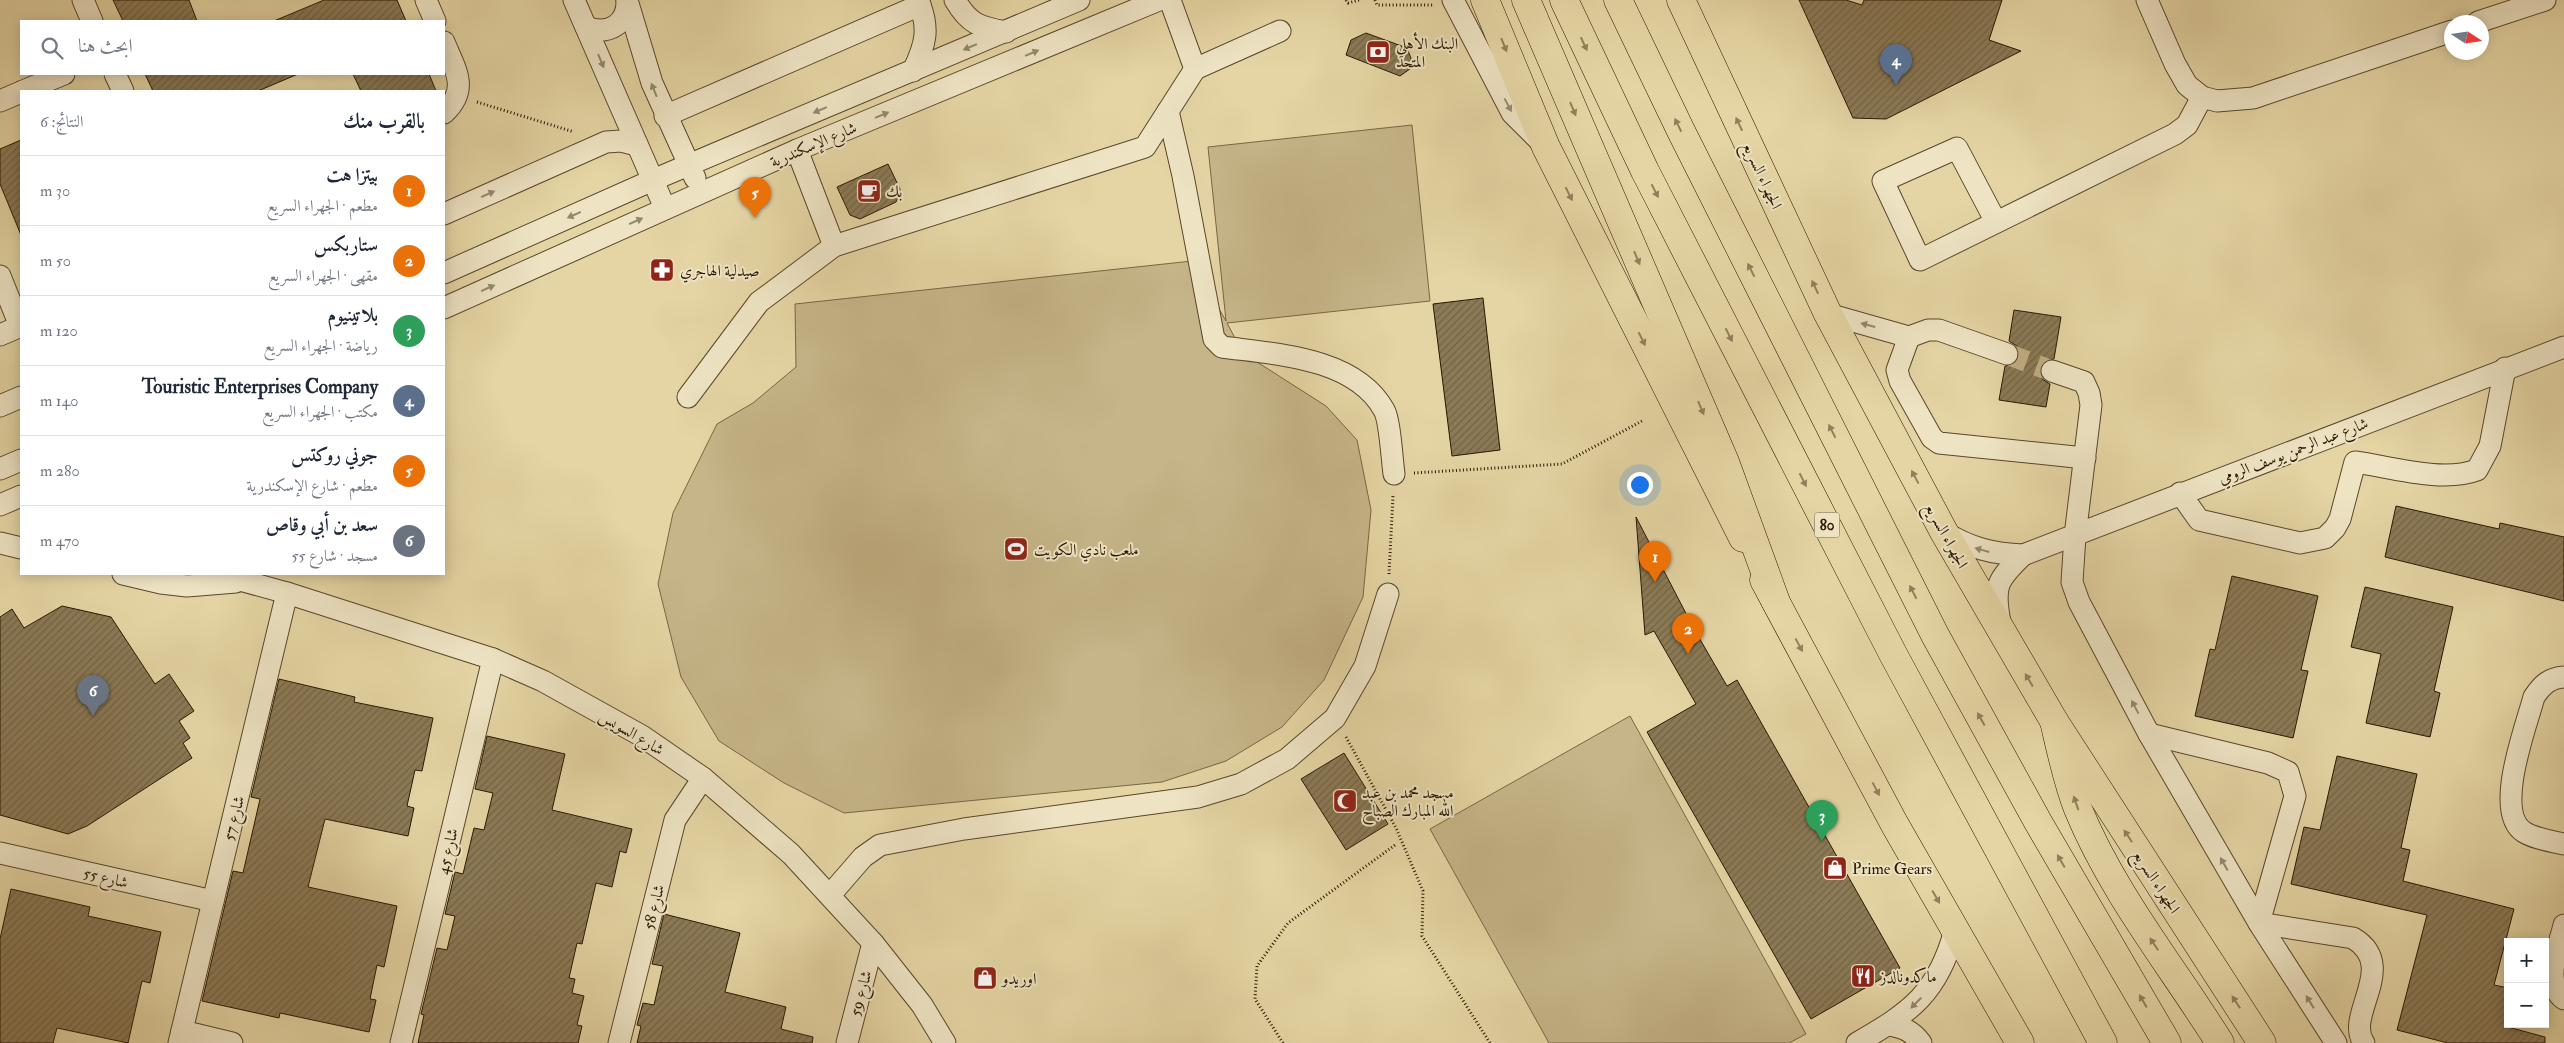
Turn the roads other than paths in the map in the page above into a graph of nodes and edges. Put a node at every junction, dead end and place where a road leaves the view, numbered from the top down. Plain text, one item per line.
1 (83, 0) edge
2 (426, 0) edge
3 (574, 0) edge
4 (627, 0) edge
5 (955, 0) edge
6 (1079, 0) edge
7 (1159, 0) edge
8 (1170, 0) edge
9 (1485, 0) edge
10 (1526, 0) edge
11 (1564, 0) edge
12 (1618, 0) edge
13 (1681, 0) edge
14 (2147, 0) edge
15 (2545, 0) edge
16 (919, 2) edge
17 (1454, 3) edge
18 (2489, 18) edge
19 (92, 20) edge
20 (435, 20) edge
21 (586, 28) junction
22 (1280, 31) dead end
23 (1006, 32) junction
24 (2444, 34) edge
25 (445, 44) edge
26 (1195, 69) junction
27 (913, 71) junction
28 (62, 75) edge
29 (115, 75) edge
30 (27, 90) edge
31 (123, 90) edge
32 (20, 93) edge
33 (2202, 97) junction
34 (0, 101) edge
35 (1168, 111) junction
36 (445, 112) edge
37 (665, 116) junction
38 (637, 145) junction
39 (1546, 147) junction
40 (797, 150) junction
41 (689, 166) junction
42 (653, 180) junction
43 (702, 192) junction
44 (666, 208) junction
45 (445, 214) edge
46 (1996, 222) junction
47 (834, 246) junction
48 (445, 273) edge
49 (0, 276) edge
50 (445, 308) edge
51 (1828, 314) junction
52 (20, 324) edge
53 (20, 326) edge
54 (0, 335) edge
55 (1909, 336) junction
56 (2564, 347) edge
57 (2007, 354) tunnel mouth
58 (2506, 368) junction
59 (2052, 370) tunnel mouth
60 (20, 396) edge
61 (688, 397) dead end
62 (0, 406) edge
63 (2344, 430) junction
64 (2085, 458) junction
65 (20, 460) edge
66 (2355, 462) junction
67 (0, 469) edge
68 (1394, 474) road end
69 (2180, 493) junction
70 (20, 496) edge
71 (0, 505) edge
72 (1944, 532) junction
73 (2075, 536) junction
74 (0, 543) edge
75 (20, 548) edge
76 (2023, 555) junction
77 (127, 575) edge
78 (221, 575) edge
79 (243, 582) junction
80 (288, 593) junction
81 (1388, 594) road end
82 (1776, 602) junction
83 (2003, 636) junction
84 (493, 659) junction
85 (2564, 678) edge
86 (2054, 721) junction
87 (2149, 734) junction
88 (703, 778) junction
89 (2564, 844) edge
90 (0, 855) edge
91 (830, 895) junction
92 (213, 901) junction
93 (2258, 923) junction
94 (2564, 925) edge
95 (1955, 930) junction
96 (873, 943) junction
97 (2564, 999) edge
98 (1888, 1025) junction
99 (180, 1037) edge
100 (232, 1043) edge
101 (401, 1043) edge
102 (619, 1043) edge
103 (847, 1043) edge
104 (946, 1043) edge
105 (1857, 1043) edge
106 (1920, 1043) edge
107 (2020, 1043) edge
108 (2103, 1043) edge
109 (2168, 1043) edge
110 (2220, 1043) edge
111 (2262, 1043) edge
112 (2336, 1043) edge
113 (2364, 1043) edge

1 - 19 street
2 - 20 street
3 - 21 street
4 - 21 street
37 -> 4 street
5 - 23 street
6 - 23 street, شارع الإسكندرية
40 -> 7 street, شارع الإسكندرية
8 - 26 street
9 -> 39 main road
10 -> 82 main road
11 -> 108 main road, 80
109 -> 12 main road
51 -> 13 main road, الجهراء السريع
14 - 33 street
15 - 18 street
16 - 27 street
16 - 37 street
17 -> 39 street
21 -> 38 street
22 - 26 street
23 -> 27 street, شارع الإسكندرية
24 - 33 street
25 - 36 street
26 - 35 street
27 -> 41 street, شارع الإسكندرية
28 - 30 street
29 - 31 street
32 - 34 street
33 - 46 street
35 - 47 street
35 - 68 street
37 - 41 street
38 - 42 street
45 -> 38 street
39 -> 82 main road
40 - 43 street, شارع الإسكندرية
40 - 47 street
41 - 42 street, شارع الإسكندرية
41 - 43 street
42 - 44 street
42 -> 48 street, شارع الإسكندرية
43 - 44 street, شارع الإسكندرية
50 -> 44 street, شارع الإسكندرية
46 - 46 street
47 - 61 street
49 - 52 street
55 -> 51 street
72 -> 51 main road, الجهراء السريع
53 - 54 street
55 - 57 street
55 - 64 street
56 - 58 street, شارع عبد الرحمن يوسف الرومي
58 - 63 street, شارع عبد الرحمن يوسف الرومي
58 - 66 street
59 - 64 street
60 - 62 street
63 - 66 street
63 - 69 street, شارع عبد الرحمن يوسف الرومي
64 - 73 street
65 - 67 street
66 - 69 street
69 - 73 street, شارع عبد الرحمن يوسف الرومي
70 - 71 street
76 -> 72 street, شارع عبد الرحمن يوسف الرومي
72 - 83 main road, الجهراء السريع
73 - 76 street, شارع عبد الرحمن يوسف الرومي
87 -> 73 street
74 - 75 street
76 - 83 street, شارع عبد الرحمن يوسف الرومي
77 - 79 street
78 - 79 street, شارع السويس
79 - 80 street, شارع السويس
80 - 84 street, شارع السويس
80 - 92 street, شارع 57
81 - 91 street
82 -> 95 main road
86 -> 83 main road, الجهراء السريع
84 - 88 street, شارع السويس
84 - 101 street, شارع 45
85 - 89 street
110 -> 86 main road
111 -> 86 main road, الجهراء السريع
93 -> 87 street
87 - 93 street
88 - 91 street, شارع السويس
88 - 102 street, شارع 58
90 - 92 street, شارع 55
91 - 96 street, شارع السويس
92 - 99 street, شارع 57
112 -> 93 street
93 - 113 street
94 - 97 street
95 -> 98 street
95 - 107 main road
96 - 103 street, شارع 59
96 - 104 street, شارع السويس
98 - 105 street
98 - 106 street
99 - 100 street

